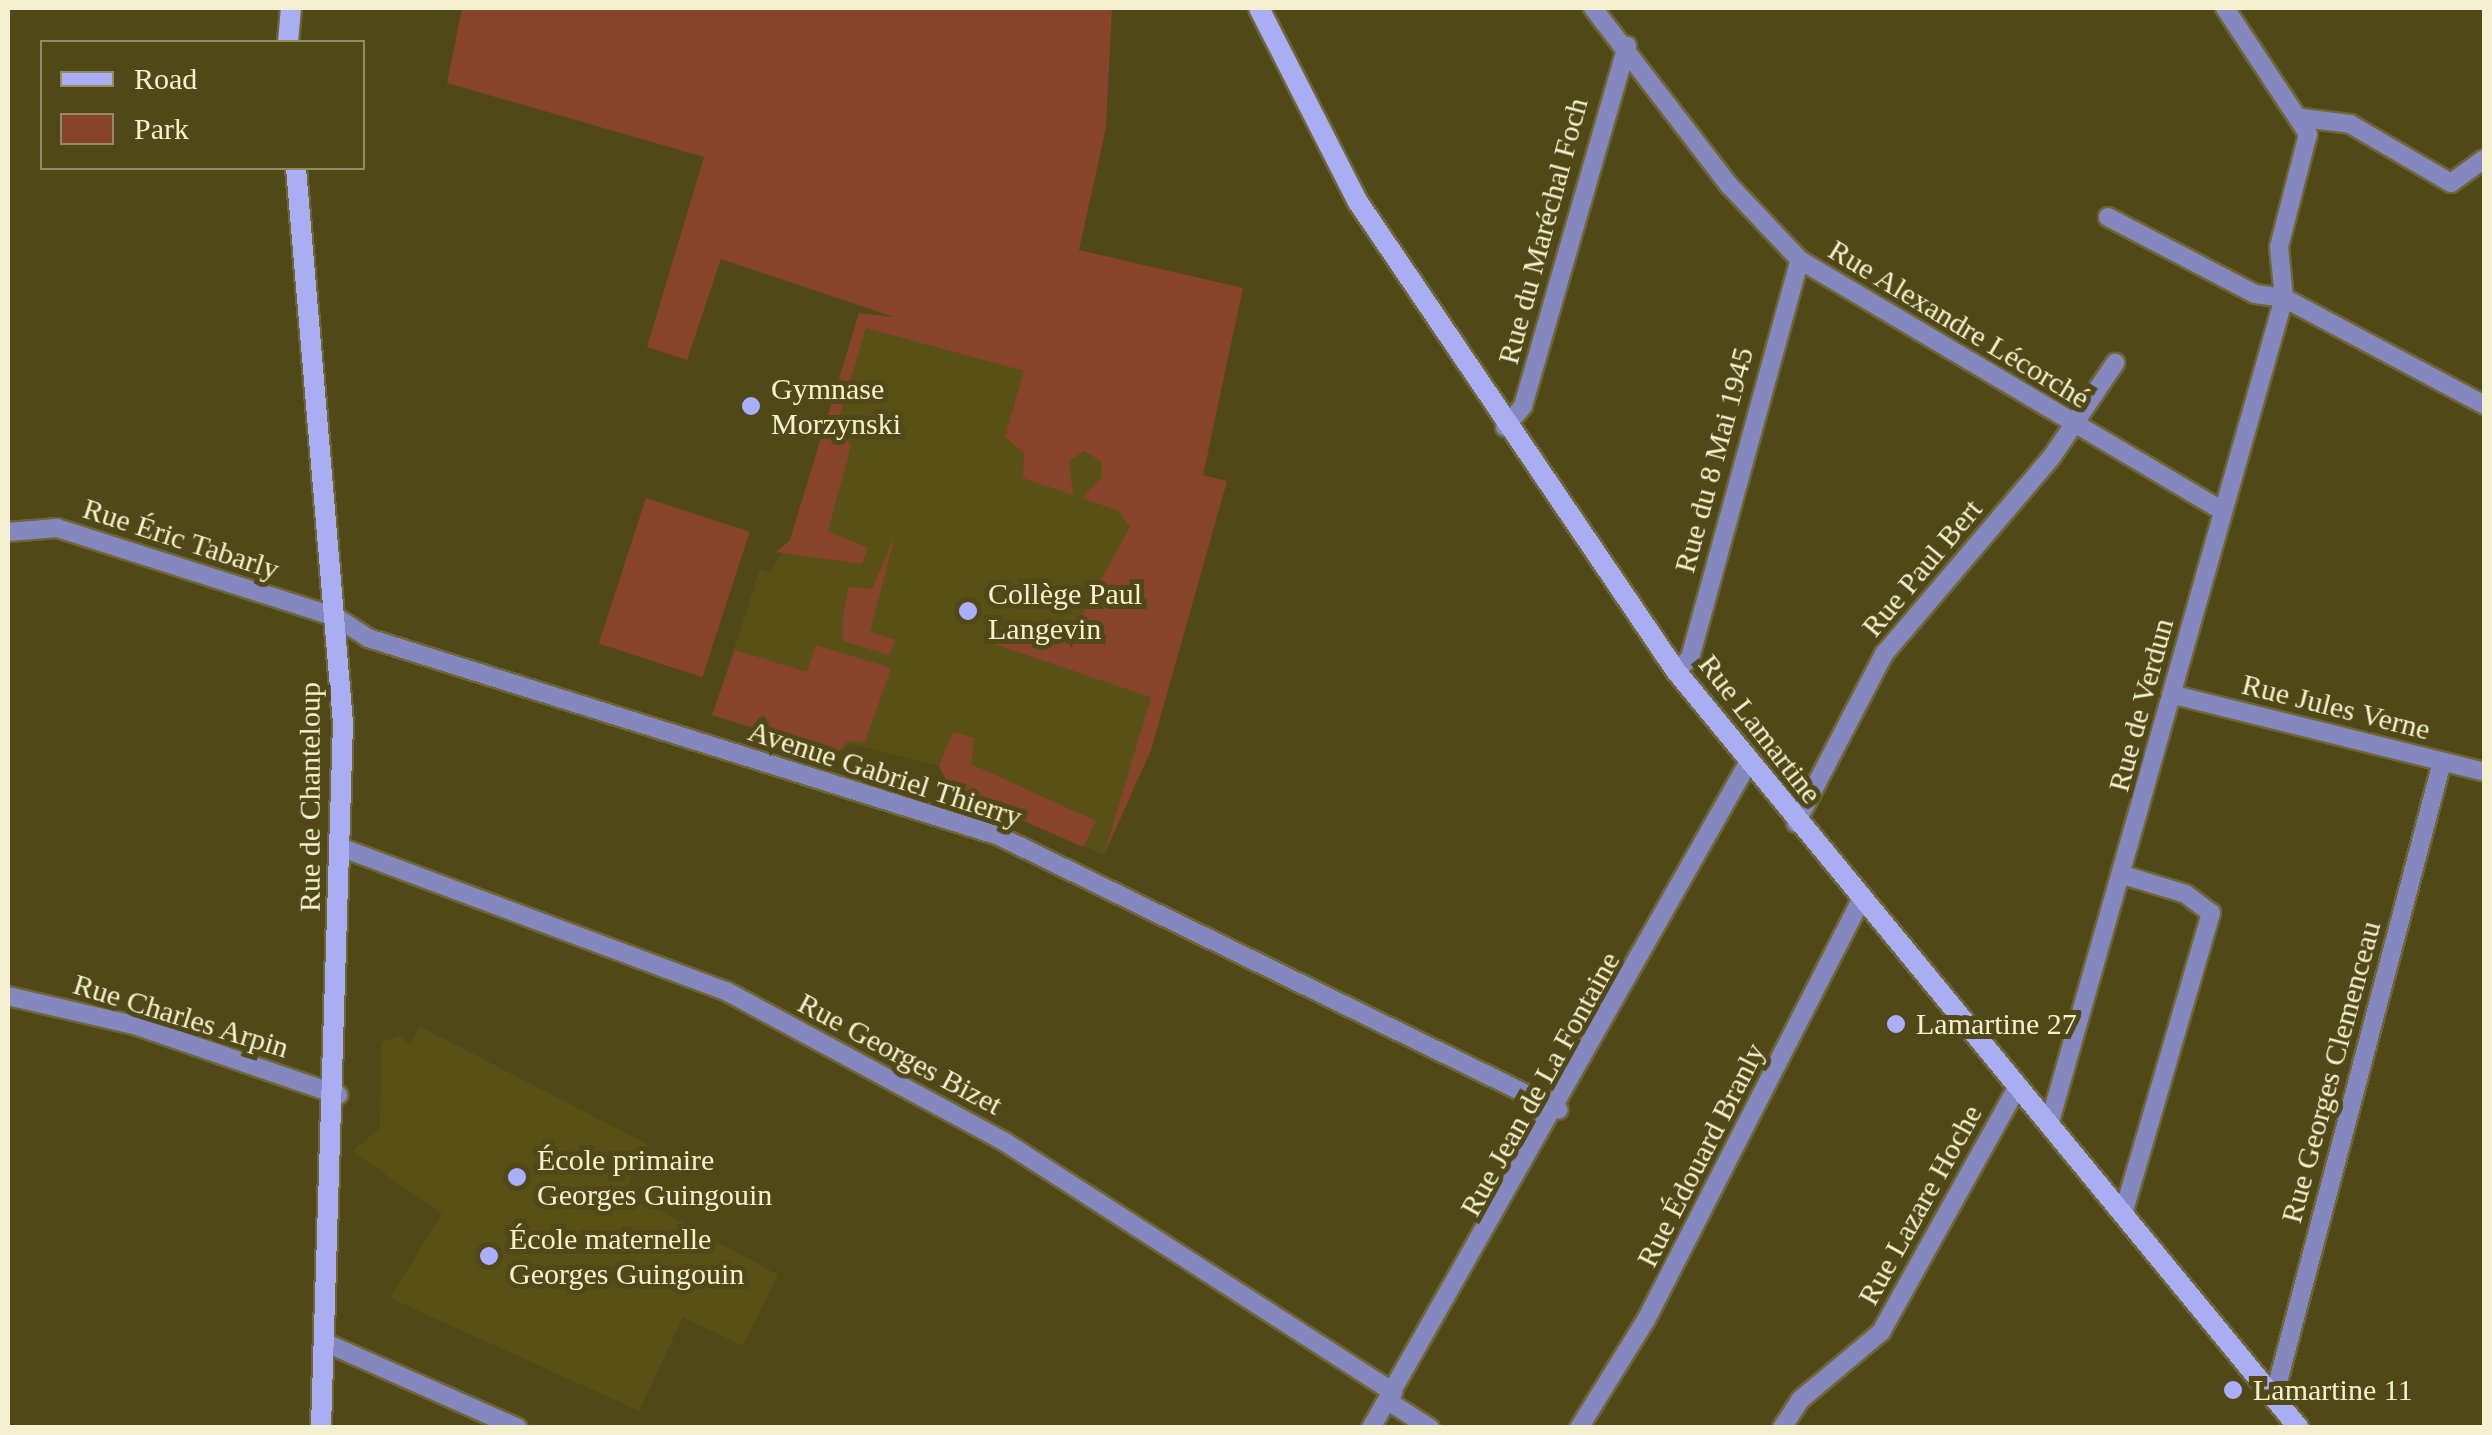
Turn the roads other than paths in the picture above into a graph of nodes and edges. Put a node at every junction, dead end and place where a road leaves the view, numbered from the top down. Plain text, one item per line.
1 (291, 8) edge
2 (1258, 8) edge
3 (1592, 8) edge
4 (2225, 8) edge
5 (288, 40) edge
6 (1627, 46) junction
7 (2302, 118) junction
8 (2484, 160) edge
9 (296, 170) edge
10 (2108, 217) dead end
11 (1800, 260) junction
12 (2284, 298) junction
13 (2115, 364) dead end
14 (2484, 405) edge
15 (2076, 425) junction
16 (1505, 427) junction
17 (2218, 508) junction
18 (8, 532) edge
19 (336, 617) junction
20 (1676, 672) junction
21 (2174, 696) junction
22 (2442, 762) junction
23 (1748, 764) junction
24 (2484, 772) edge
25 (1796, 824) junction
26 (340, 847) junction
27 (2123, 875) junction
28 (1860, 901) junction
29 (8, 996) edge
30 (2017, 1088) junction
31 (338, 1095) junction
32 (1558, 1110) junction
33 (2049, 1125) junction
34 (2123, 1214) junction
35 (324, 1342) junction
36 (1390, 1396) junction
37 (2274, 1398) junction
38 (320, 1428) edge
39 (518, 1428) edge
40 (1371, 1428) edge
41 (1430, 1428) edge
42 (1580, 1428) edge
43 (1782, 1428) edge
44 (2299, 1428) edge

1 - 5 street
2 - 16 street, Rue Lamartine
3 - 6 street, Rue Alexandre Lécorché
4 - 7 street
6 - 11 street, Rue Alexandre Lécorché
6 - 16 street, Rue du Maréchal Foch
7 - 8 street
7 - 12 street
9 - 19 street, Rue de Chanteloup
10 - 12 street
11 - 15 street, Rue Alexandre Lécorché
11 - 20 street, Rue du 8 Mai 1945
12 - 14 street
12 - 17 street, Rue de Verdun
13 - 15 street, Rue Paul Bert
15 - 17 street, Rue Alexandre Lécorché
15 - 25 street, Rue Paul Bert
16 - 20 street, Rue Lamartine
17 - 21 street, Rue de Verdun
18 - 19 street, Rue Éric Tabarly
19 - 26 street, Rue de Chanteloup
19 - 32 street, Avenue Gabriel Thierry
20 - 23 street, Rue Lamartine
21 - 22 street, Rue Jules Verne
21 - 27 street, Rue de Verdun
22 - 24 street, Rue Jules Verne
22 - 37 street, Rue Georges Clemenceau
23 - 25 street, Rue Lamartine
23 - 32 street, Rue Jean de La Fontaine
25 - 28 street, Rue Lamartine
26 - 31 street, Rue de Chanteloup
26 - 36 street, Rue Georges Bizet
27 - 33 street, Rue de Verdun
27 - 34 street
28 - 30 street, Rue Lamartine
28 - 42 street, Rue Édouard Branly
29 - 31 street, Rue Charles Arpin
30 - 33 street, Rue Lamartine
30 - 43 street, Rue Lazare Hoche
31 - 35 street, Rue de Chanteloup
32 - 36 street, Rue Jean de La Fontaine
33 - 34 street, Rue Lamartine
34 - 37 street, Rue Lamartine
35 - 38 street, Rue de Chanteloup
35 - 39 street
36 - 40 street, Rue Jean de La Fontaine
36 - 41 street, Rue Georges Bizet
37 - 44 street, Rue Lamartine

